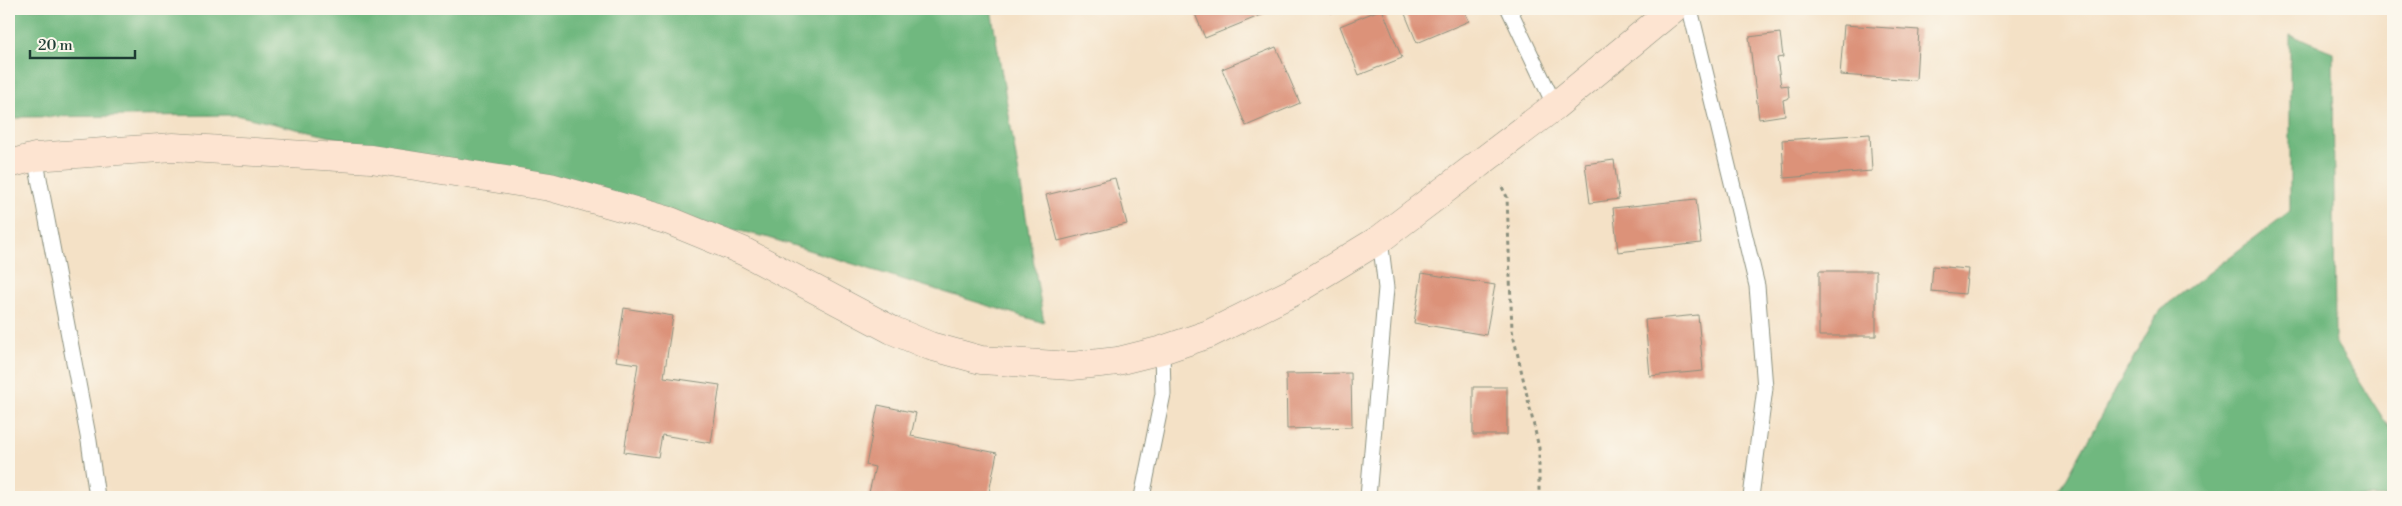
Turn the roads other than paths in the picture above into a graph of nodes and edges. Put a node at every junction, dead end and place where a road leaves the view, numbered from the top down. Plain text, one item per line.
1 (1509, 9) edge
2 (1673, 9) edge
3 (1690, 9) edge
4 (1556, 106) junction
5 (35, 157) junction
6 (9, 164) edge
7 (1380, 239) junction
8 (1162, 350) junction
9 (96, 497) edge
10 (1142, 497) edge
11 (1368, 497) edge
12 (1751, 497) edge

1 - 4 lane
2 - 4 street
3 - 12 lane
4 - 7 street
5 - 6 street
5 - 8 street
5 - 9 lane
7 - 8 street
7 - 11 lane
8 - 10 lane

